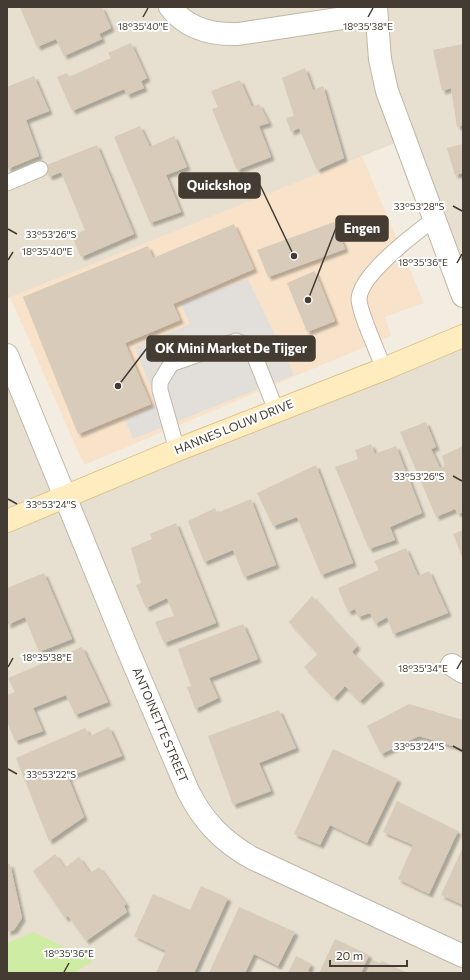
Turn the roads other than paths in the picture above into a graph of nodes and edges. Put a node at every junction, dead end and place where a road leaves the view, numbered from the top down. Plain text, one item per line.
1 (170, 7) edge
2 (376, 10) edge
3 (40, 169) dead end
4 (7, 183) edge
5 (433, 220) junction
6 (463, 296) edge
7 (463, 336) edge
8 (7, 356) edge
9 (384, 369) junction
10 (276, 410) junction
11 (176, 450) junction
12 (65, 497) junction
13 (7, 521) edge
14 (463, 956) edge

1 - 2 street
2 - 5 street
3 - 4 lane
5 - 6 street
5 - 9 lane
7 - 9 street, HANNES LOUW DRIVE
8 - 12 street, ANTOINETTE STREET
9 - 10 street, HANNES LOUW DRIVE
10 - 11 street, HANNES LOUW DRIVE
10 - 11 lane
11 - 12 street, HANNES LOUW DRIVE
12 - 13 street, HANNES LOUW DRIVE
12 - 14 street, ANTOINETTE STREET

